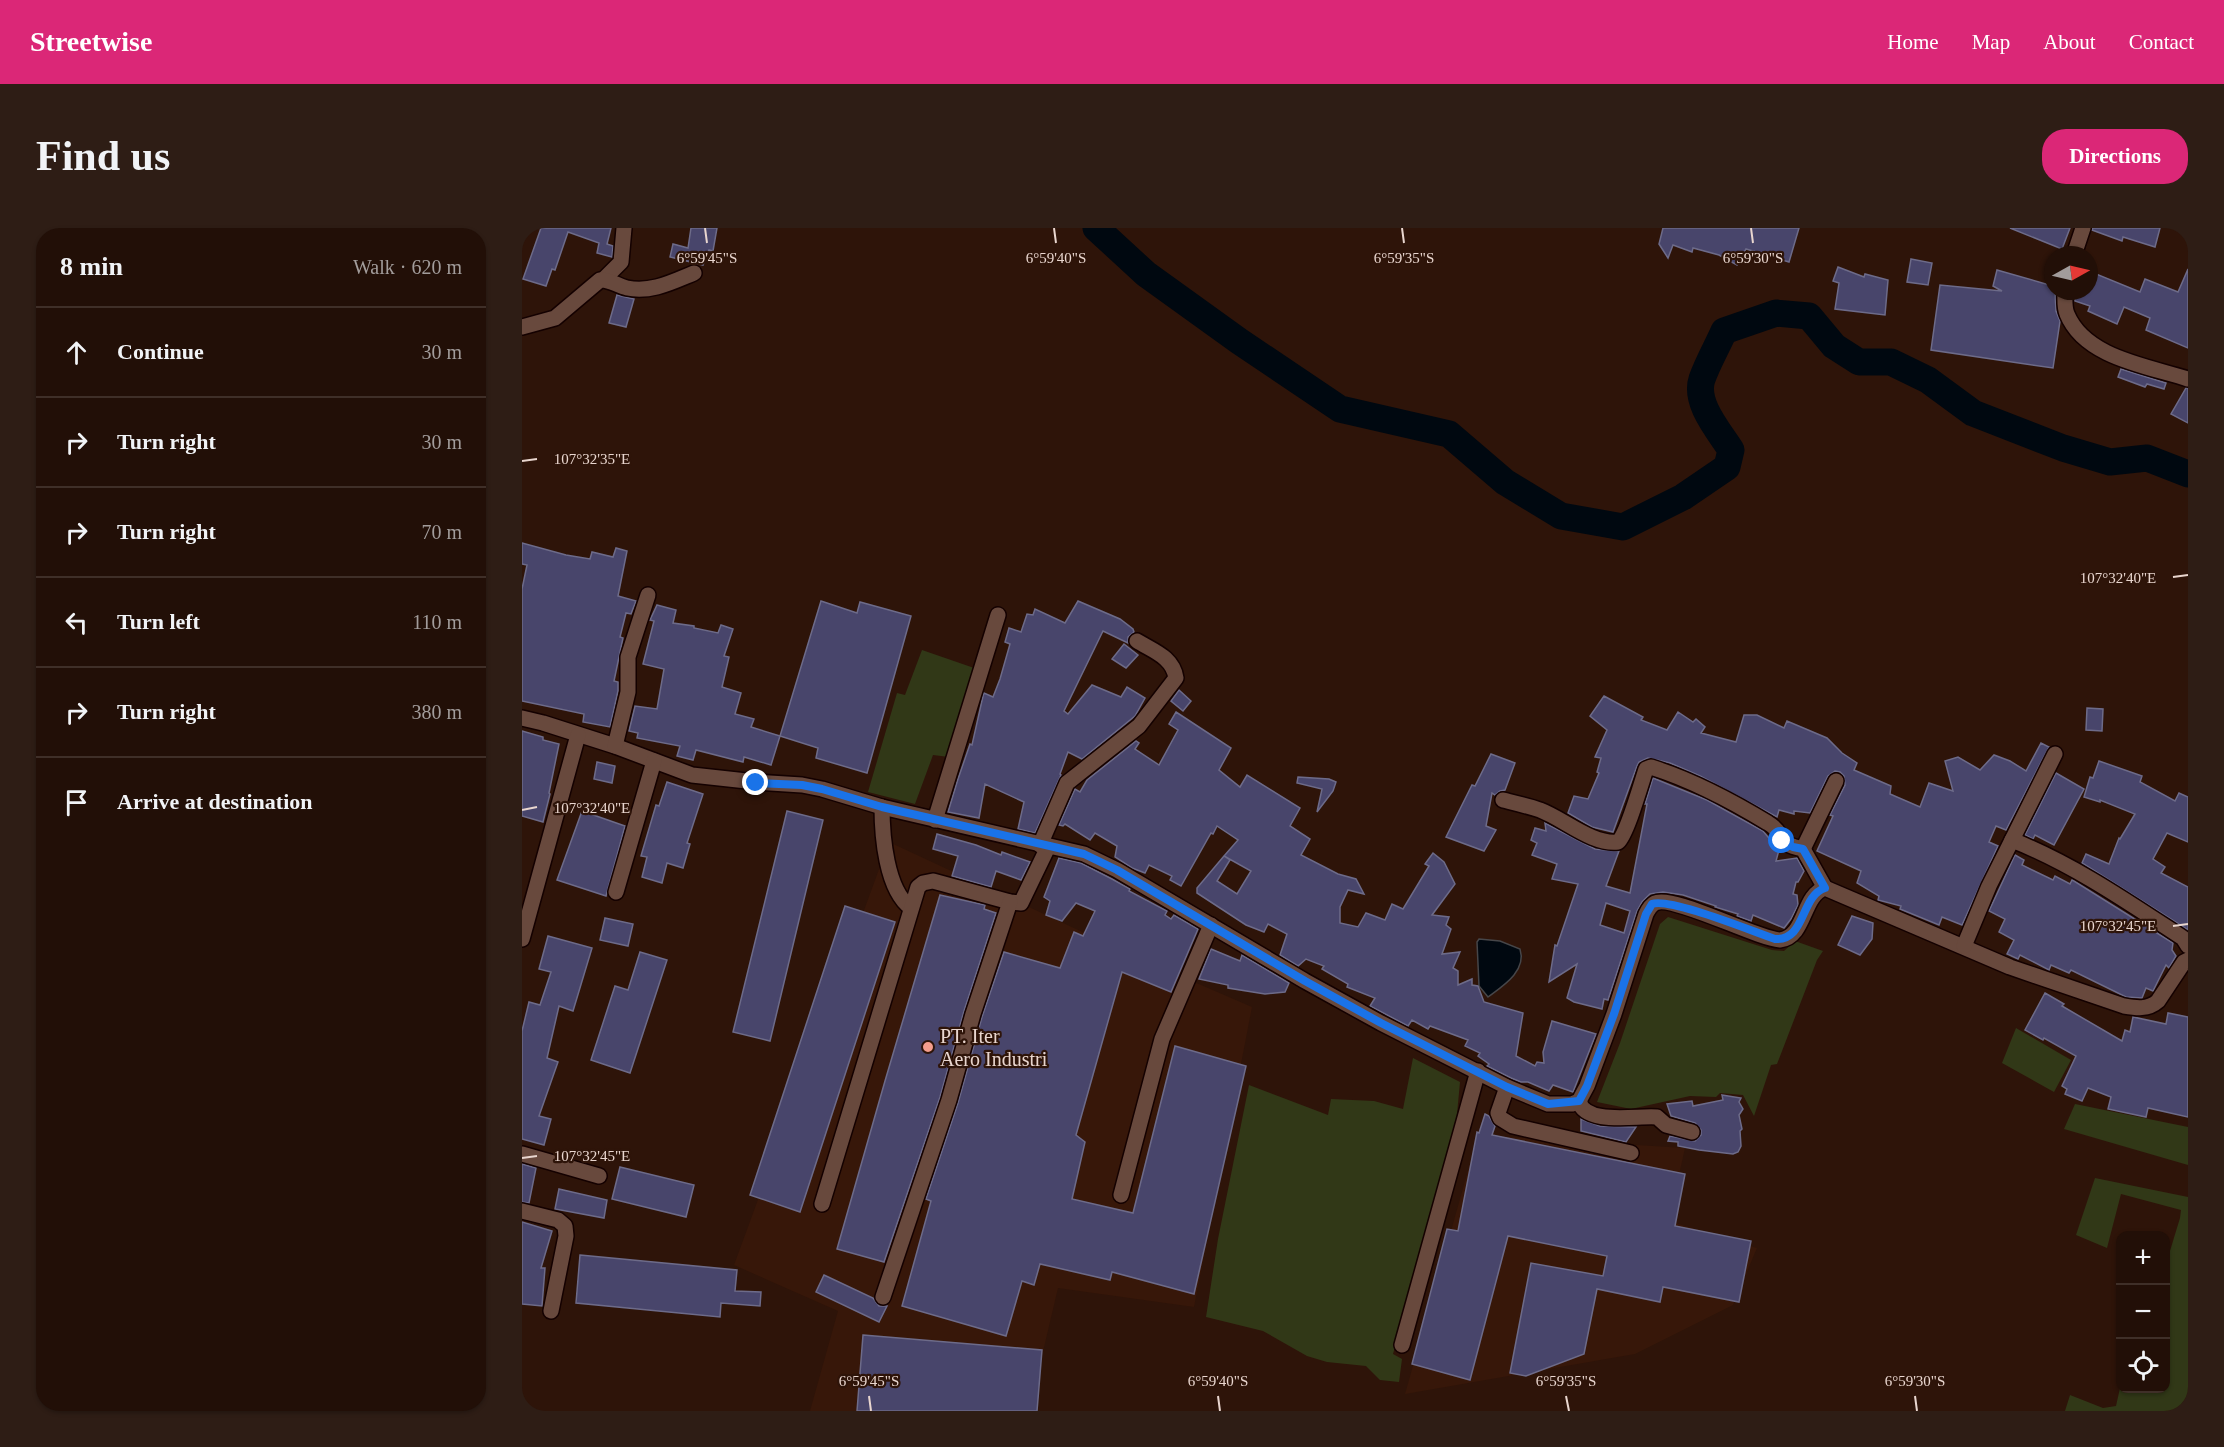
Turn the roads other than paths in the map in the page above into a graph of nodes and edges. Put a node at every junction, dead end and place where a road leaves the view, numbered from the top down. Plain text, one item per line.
1 (624, 228) edge
2 (2083, 228) edge
3 (2077, 246) edge
4 (694, 273) dead end
5 (604, 279) junction
6 (2065, 300) edge
7 (522, 327) edge
8 (2188, 378) edge
9 (648, 595) dead end
10 (998, 615) dead end
11 (1137, 641) dead end
12 (522, 718) edge
13 (578, 735) junction
14 (615, 746) junction
15 (2055, 754) dead end
16 (654, 761) junction
17 (1836, 781) dead end
18 (1503, 800) dead end
19 (882, 807) junction
20 (935, 820) junction
21 (2012, 840) junction
22 (1044, 846) junction
23 (1803, 849) junction
24 (1825, 888) junction
25 (616, 891) dead end
26 (1010, 902) junction
27 (911, 908) junction
28 (1211, 925) junction
29 (522, 939) edge
30 (1964, 946) junction
31 (2188, 946) edge
32 (2188, 960) edge
33 (1479, 1071) junction
34 (1507, 1087) junction
35 (1579, 1101) junction
36 (1692, 1132) dead end
37 (1631, 1153) dead end
38 (522, 1154) edge
39 (599, 1176) dead end
40 (1121, 1195) dead end
41 (822, 1204) dead end
42 (522, 1211) edge
43 (883, 1297) dead end
44 (551, 1311) dead end
45 (1402, 1346) dead end

1 - 5 street
2 - 3 street
4 - 5 street
5 - 7 street
6 - 8 street
9 - 14 street
10 - 20 street
11 - 22 street
12 - 13 street
13 - 14 street
13 - 29 street
14 - 16 street
15 - 21 street
16 - 19 street
16 - 25 street
17 - 23 street
18 - 23 street
19 - 20 street
19 - 27 street
20 - 22 street
21 - 30 street
21 - 31 street
22 - 26 street
22 - 28 street
23 - 24 street
24 - 30 street
24 - 35 street
26 - 27 street
26 - 43 street
27 - 41 street
28 - 33 street
28 - 40 street
30 - 32 street
33 - 34 street
33 - 45 street
34 - 35 street
34 - 37 street
35 - 36 street
38 - 39 street
42 - 44 street

